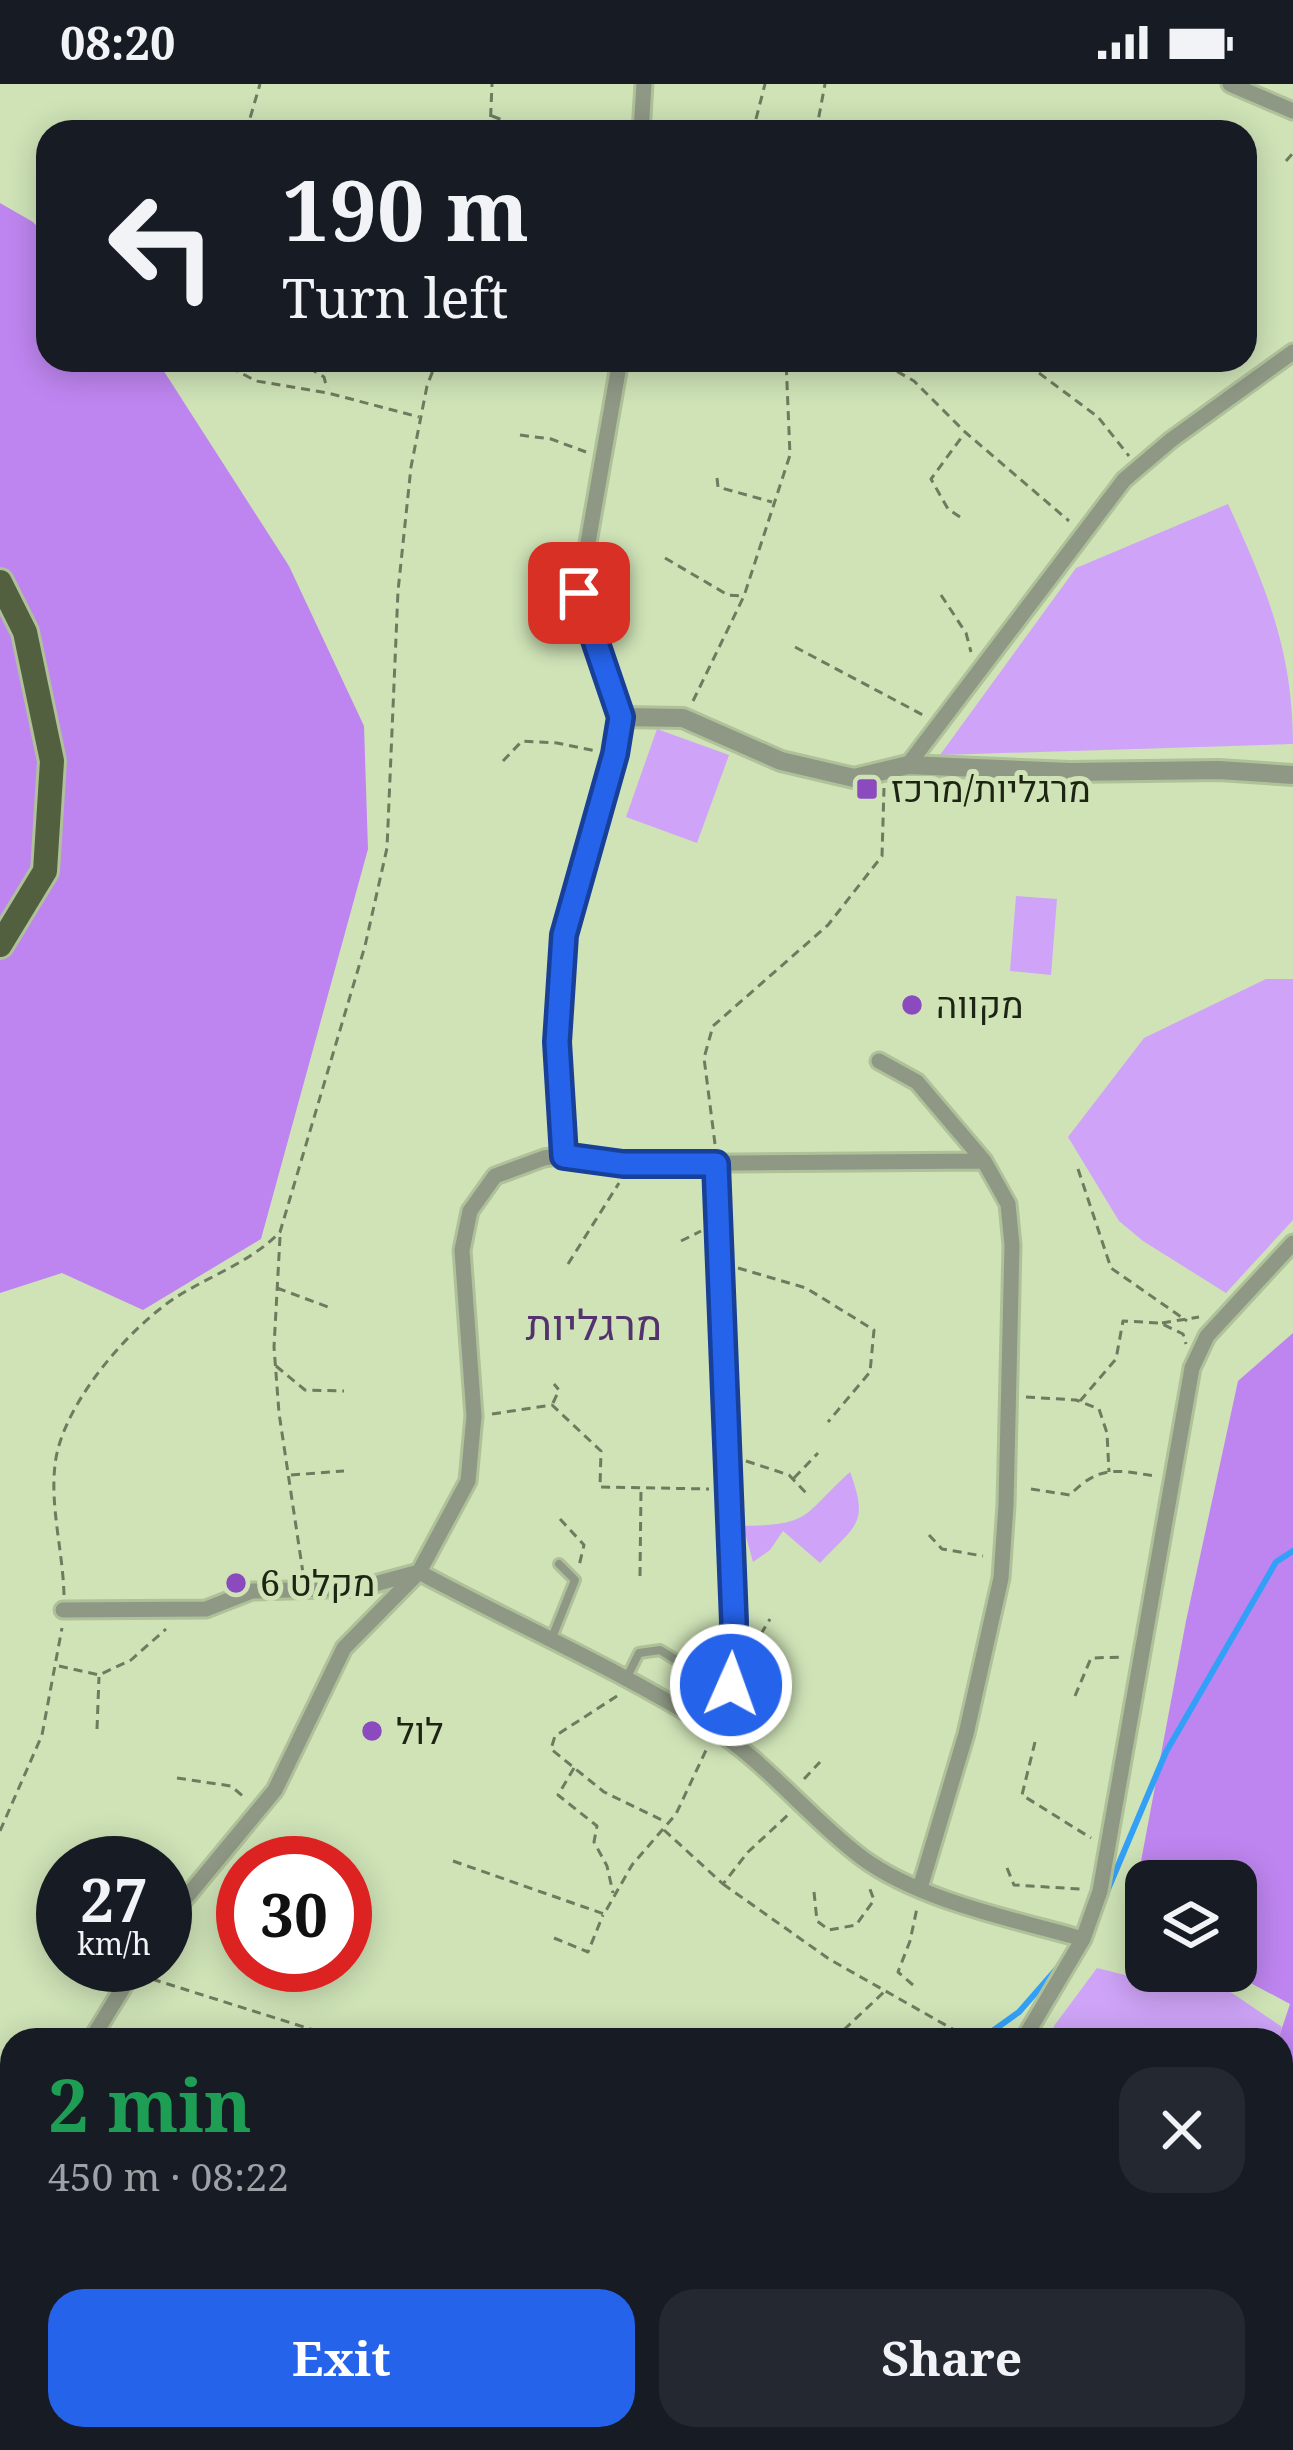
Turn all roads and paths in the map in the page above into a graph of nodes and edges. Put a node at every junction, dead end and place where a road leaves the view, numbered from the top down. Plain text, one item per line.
1 (260, 84) edge
2 (492, 84) edge
3 (644, 84) edge
4 (765, 84) edge
5 (824, 84) edge
6 (1230, 84) edge
7 (1293, 111) edge
8 (492, 116) junction
9 (756, 119) dead end
10 (250, 120) edge
11 (492, 120) edge
12 (502, 120) edge
13 (642, 120) edge
14 (818, 120) edge
15 (1293, 153) edge
16 (1286, 161) dead end
17 (1293, 352) edge
18 (239, 372) edge
19 (316, 372) edge
20 (434, 372) edge
21 (618, 372) edge
22 (786, 372) edge
23 (898, 372) edge
24 (1039, 373) dead end
25 (328, 393) junction
26 (421, 418) junction
27 (964, 432) junction
28 (520, 435) dead end
29 (604, 460) junction
30 (1137, 466) junction
31 (717, 478) dead end
32 (774, 502) junction
33 (960, 517) dead end
34 (1083, 534) junction
35 (665, 558) dead end
36 (0, 582) edge
37 (941, 595) dead end
38 (744, 596) junction
39 (795, 646) dead end
40 (985, 665) junction
41 (621, 717) junction
42 (683, 718) junction
43 (939, 727) junction
44 (615, 754) junction
45 (503, 761) dead end
46 (900, 768) junction
47 (1293, 775) edge
48 (0, 945) edge
49 (879, 1060) dead end
50 (564, 1156) junction
51 (984, 1161) junction
52 (623, 1164) junction
53 (716, 1164) junction
54 (1078, 1169) dead end
55 (717, 1224) junction
56 (280, 1232) junction
57 (681, 1240) dead end
58 (1293, 1243) edge
59 (568, 1264) dead end
60 (718, 1264) junction
61 (276, 1287) junction
62 (328, 1307) dead end
63 (1230, 1308) junction
64 (1186, 1322) junction
65 (1160, 1323) junction
66 (275, 1364) junction
67 (1192, 1368) junction
68 (554, 1384) dead end
69 (344, 1391) dead end
70 (1006, 1396) junction
71 (1080, 1401) junction
72 (552, 1405) junction
73 (474, 1417) junction
74 (827, 1422) dead end
75 (818, 1453) dead end
76 (727, 1457) junction
77 (344, 1471) dead end
78 (1109, 1472) junction
79 (290, 1475) junction
80 (793, 1479) junction
81 (1174, 1479) junction
82 (641, 1488) junction
83 (1031, 1489) dead end
84 (729, 1490) junction
85 (808, 1495) dead end
86 (560, 1520) dead end
87 (929, 1535) dead end
88 (1002, 1554) junction
89 (559, 1564) dead end
90 (418, 1572) junction
91 (640, 1576) dead end
92 (575, 1580) junction
93 (305, 1587) junction
94 (63, 1610) junction
95 (183, 1610) junction
96 (770, 1619) dead end
97 (550, 1642) junction
98 (733, 1650) junction
99 (1144, 1656) junction
100 (57, 1666) junction
101 (99, 1675) junction
102 (633, 1680) junction
103 (731, 1685) junction
104 (1075, 1696) dead end
105 (98, 1729) dead end
106 (716, 1730) junction
107 (1035, 1742) dead end
108 (820, 1762) dead end
109 (574, 1767) junction
110 (177, 1778) dead end
111 (795, 1799) junction
112 (260, 1809) junction
113 (668, 1823) junction
114 (663, 1829) junction
115 (0, 1831) edge
116 (1108, 1847) junction
117 (453, 1861) dead end
118 (875, 1866) junction
119 (1007, 1868) dead end
120 (723, 1884) junction
121 (920, 1888) junction
122 (192, 1891) edge
123 (1100, 1891) junction
124 (814, 1892) dead end
125 (614, 1896) junction
126 (604, 1914) junction
127 (554, 1938) dead end
128 (1083, 1939) junction
129 (913, 1985) dead end
130 (192, 1988) edge
131 (885, 1991) junction
132 (121, 1992) edge
133 (98, 2028) edge
134 (310, 2028) edge
135 (846, 2028) edge
136 (951, 2028) edge
137 (1030, 2028) edge

1 - 10 path
2 - 8 path
3 - 13 street
4 - 9 path
5 - 14 path
6 - 7 street
8 - 11 path
8 - 12 path
15 - 16 path
17 - 30 street
18 - 25 path
19 - 25 path
20 - 26 path
21 - 29 street
22 - 32 path
23 - 27 path
24 - 30 path
25 - 26 path
26 - 56 path
27 - 33 path
27 - 34 path
28 - 29 path
29 - 41 street
30 - 34 street
31 - 32 path
32 - 38 path
34 - 40 street
35 - 38 path
36 - 48 main road
37 - 40 path
38 - 42 path
39 - 43 path
40 - 43 street
41 - 42 street
41 - 44 street
42 - 46 street
43 - 46 street
44 - 45 path
44 - 50 street
46 - 47 street
46 - 53 path
49 - 51 street
50 - 52 street
50 - 73 street
51 - 53 street
51 - 70 street
52 - 53 street
52 - 59 path
53 - 55 street
54 - 64 path
55 - 57 path
55 - 60 street
56 - 61 path
56 - 94 path
58 - 63 street
60 - 74 path
60 - 76 street
61 - 62 path
61 - 66 path
63 - 64 path
63 - 67 street
64 - 65 path
65 - 67 path
65 - 71 path
66 - 69 path
66 - 79 path
67 - 81 street
68 - 72 path
70 - 71 path
70 - 88 street
71 - 78 path
72 - 73 path
72 - 82 path
73 - 90 street
75 - 80 path
76 - 80 path
76 - 84 street
77 - 79 path
78 - 81 path
78 - 83 path
79 - 93 path
80 - 85 path
81 - 99 street
82 - 84 path
82 - 91 path
84 - 98 street
86 - 92 path
87 - 88 path
88 - 121 street
89 - 92 lane
90 - 93 street
90 - 97 street
90 - 112 street
92 - 97 lane
93 - 95 street
94 - 95 street
94 - 100 path
95 - 101 path
96 - 98 path
97 - 102 street
98 - 103 street
99 - 104 path
99 - 116 street
100 - 101 path
100 - 115 path
101 - 105 path
102 - 103 lane
102 - 106 street
102 - 109 path
103 - 106 street
106 - 111 street
106 - 113 path
107 - 116 path
108 - 111 path
109 - 113 path
109 - 125 path
110 - 112 path
111 - 118 street
111 - 120 path
112 - 122 street
113 - 114 path
114 - 120 path
114 - 125 path
116 - 123 street
117 - 126 path
118 - 121 street
118 - 124 path
119 - 123 path
120 - 131 path
121 - 128 street
121 - 129 path
123 - 128 street
125 - 126 path
126 - 127 path
128 - 137 street
130 - 134 path
131 - 135 path
131 - 136 path
132 - 133 street

